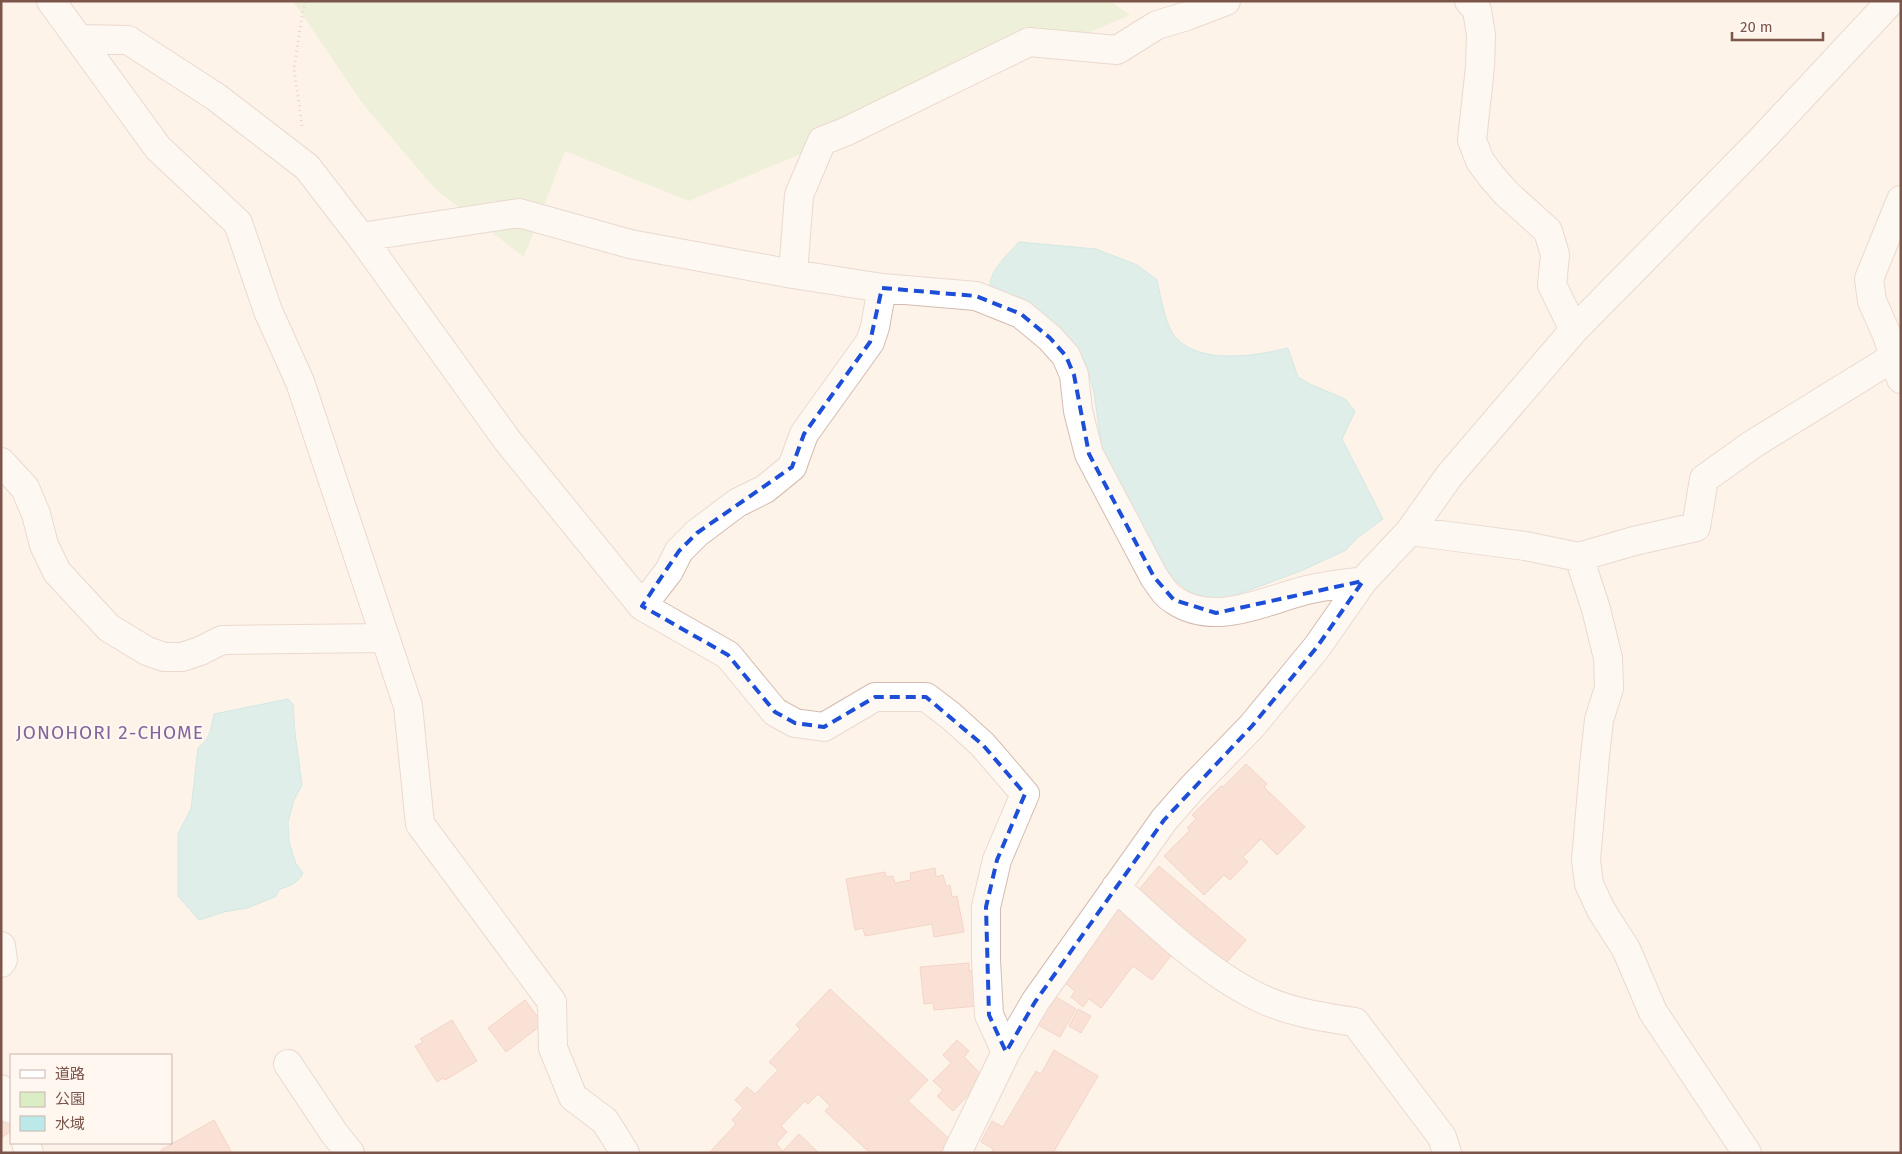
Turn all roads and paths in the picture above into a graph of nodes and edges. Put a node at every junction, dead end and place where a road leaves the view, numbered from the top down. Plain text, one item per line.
1 (52, 1) edge
2 (306, 1) edge
3 (1226, 1) edge
4 (1469, 1) edge
5 (1891, 1) edge
6 (79, 39) junction
7 (307, 166) junction
8 (1901, 200) edge
9 (361, 237) junction
10 (793, 274) junction
11 (882, 288) junction
12 (1574, 330) junction
13 (1897, 368) edge
14 (1, 462) edge
15 (1410, 531) junction
16 (1579, 557) junction
17 (1363, 581) junction
18 (642, 606) junction
19 (384, 638) junction
20 (1116, 887) junction
21 (1, 946) edge
22 (1, 963) edge
23 (1006, 1052) junction
24 (288, 1064) dead end
25 (1, 1089) edge
26 (10, 1107) edge
27 (970, 1125) junction
28 (350, 1153) edge
29 (625, 1153) edge
30 (957, 1153) edge
31 (975, 1153) edge
32 (1447, 1153) edge
33 (1748, 1153) edge

1 - 6 street
2 - 7 path
3 - 10 street
4 - 12 street
5 - 12 street
6 - 7 street
6 - 19 street
7 - 9 street
8 - 13 street
9 - 10 street
9 - 18 street
10 - 11 street
11 - 17 street
11 - 18 street
12 - 15 street
13 - 16 street
14 - 19 street
15 - 16 street
15 - 17 street
16 - 33 street
17 - 20 street
18 - 23 street
19 - 29 street
20 - 23 street
20 - 32 street
21 - 22 street
23 - 27 street
24 - 28 street
25 - 26 street
27 - 30 street
27 - 31 street

